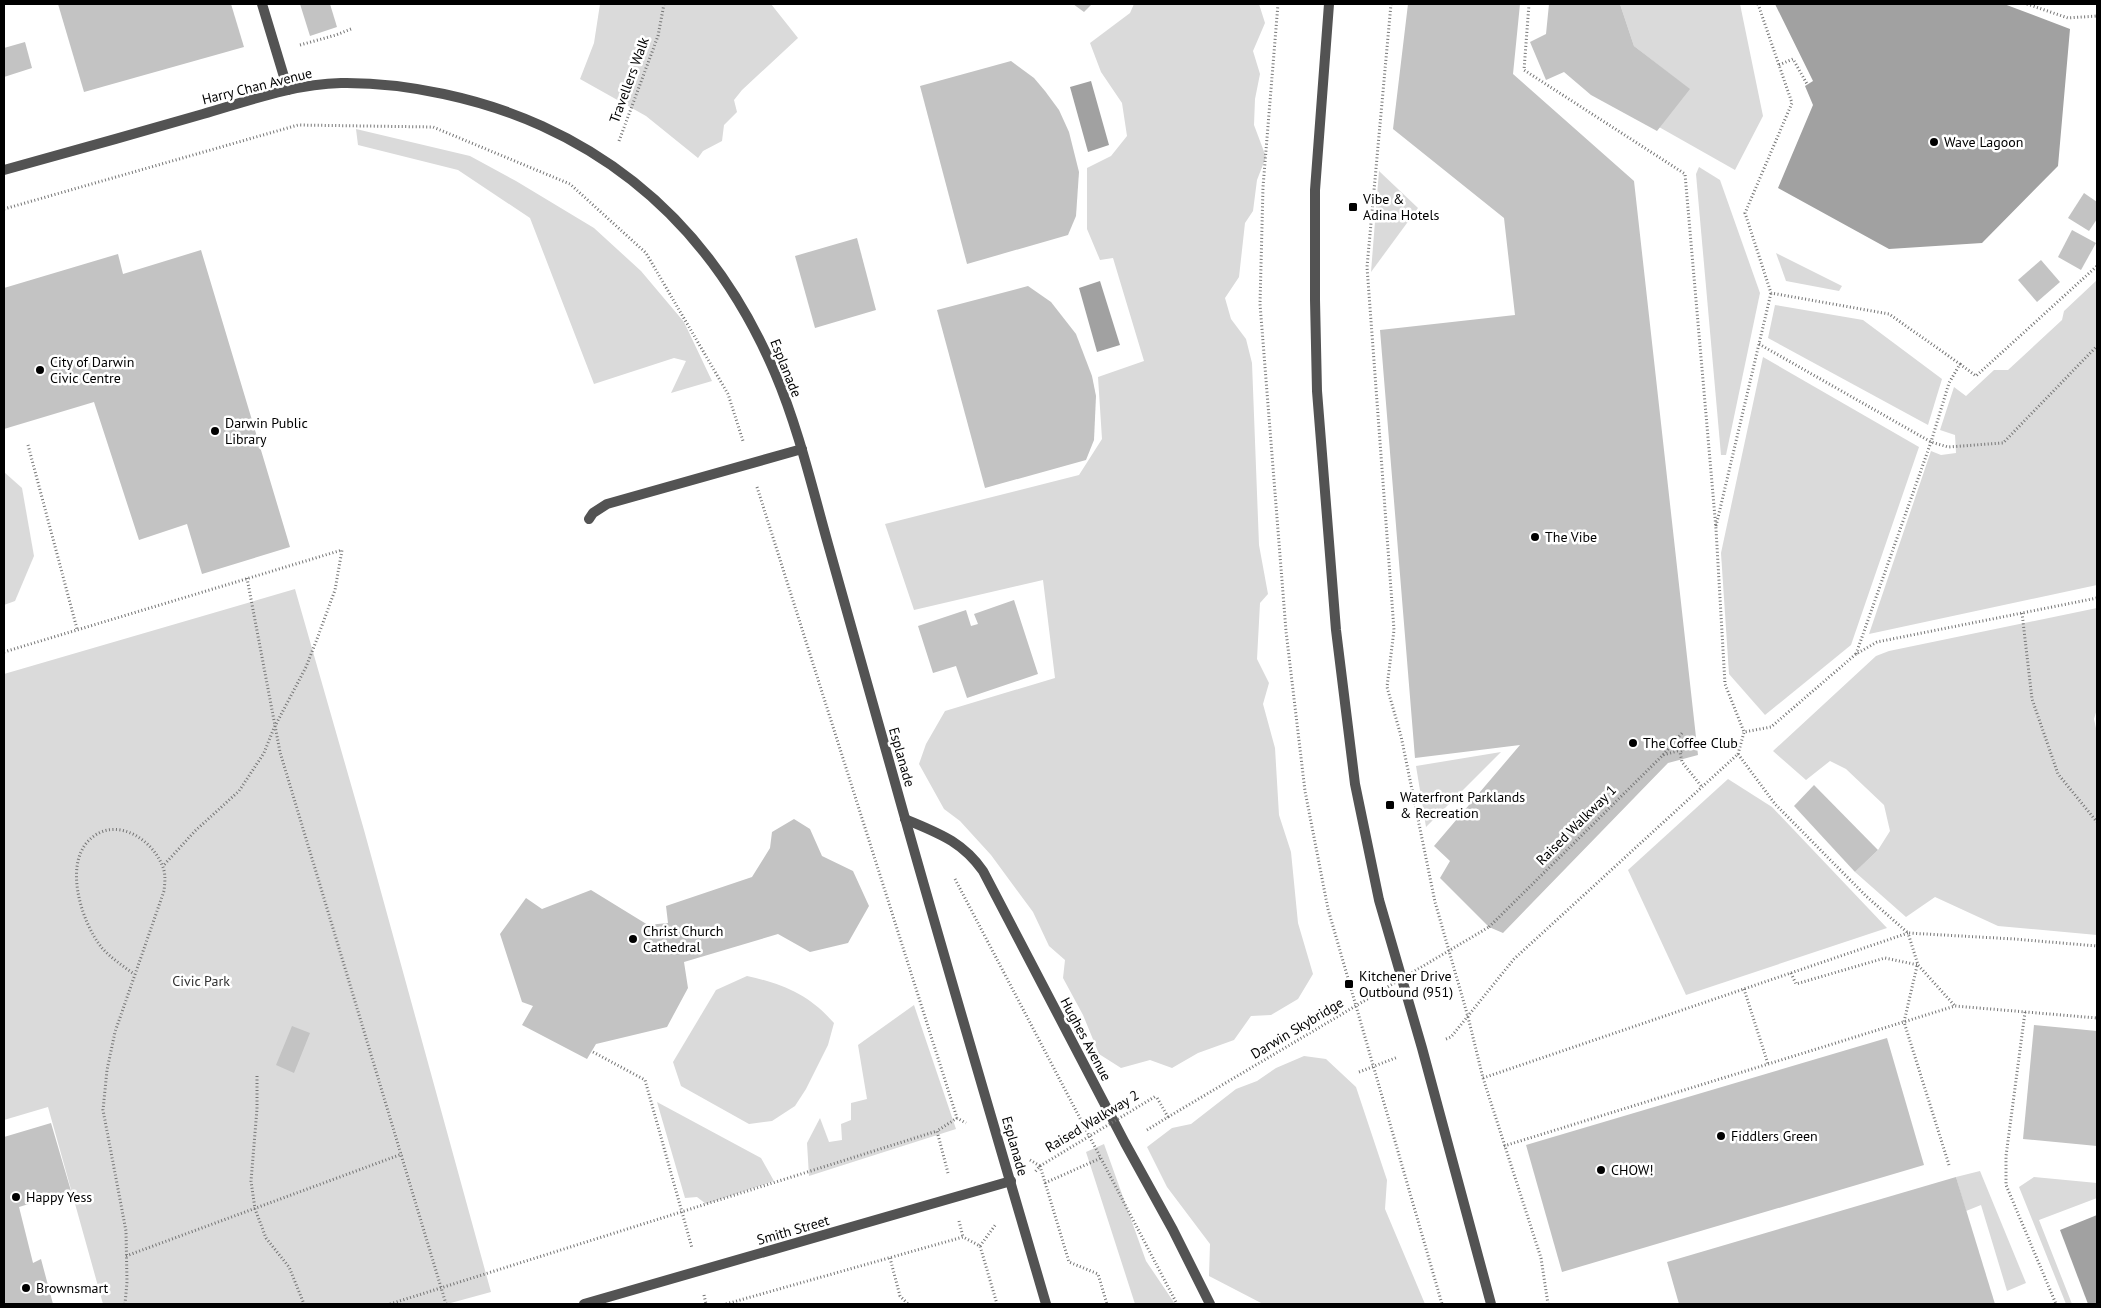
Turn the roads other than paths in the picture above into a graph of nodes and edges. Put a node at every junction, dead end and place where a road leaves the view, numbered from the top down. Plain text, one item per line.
1 (262, 4) edge
2 (1329, 4) edge
3 (288, 90) junction
4 (4, 170) edge
5 (691, 236) joint
6 (802, 449) junction
7 (589, 519) dead end
8 (905, 819) junction
9 (1011, 1181) junction
10 (584, 1304) edge
11 (1046, 1304) edge
12 (1210, 1304) edge
13 (1490, 1304) edge

1 - 3 street
2 - 13 street
3 - 4 street, Harry Chan Avenue
3 - 5 street, Harry Chan Avenue
5 - 6 street, Esplanade
6 - 7 street
6 - 8 street, Esplanade
8 - 9 street, Esplanade
8 - 12 street, Hughes Avenue
9 - 10 street, Smith Street
9 - 11 street, Esplanade

